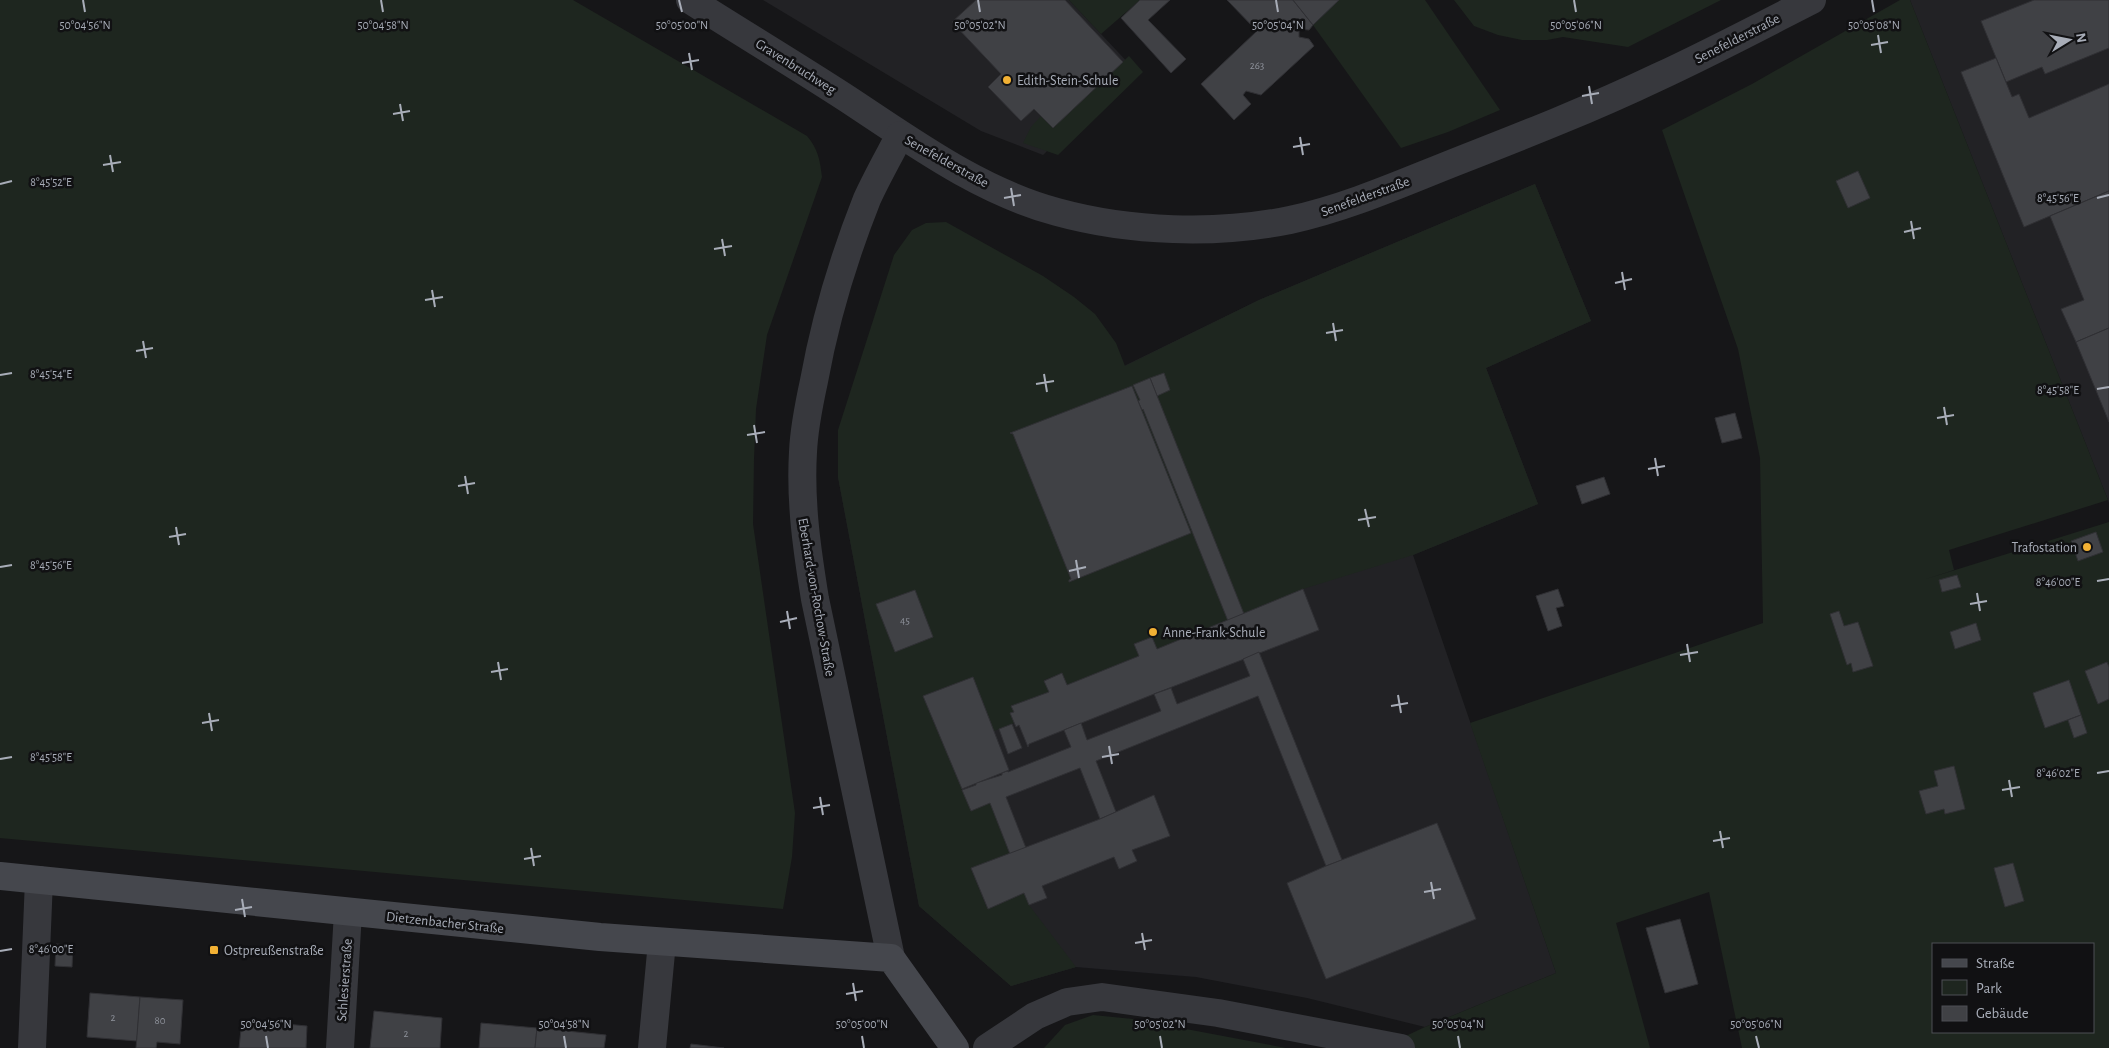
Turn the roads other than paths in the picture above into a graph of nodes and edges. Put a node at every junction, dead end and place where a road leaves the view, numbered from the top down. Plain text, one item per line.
1 (690, 0) edge
2 (1812, 0) edge
3 (900, 135) junction
4 (0, 876) edge
5 (39, 880) junction
6 (348, 912) junction
7 (662, 942) junction
8 (891, 958) junction
9 (32, 1048) edge
10 (340, 1048) edge
11 (652, 1048) edge
12 (956, 1048) edge
13 (987, 1048) edge
14 (1401, 1048) edge

1 - 3 street, Gravenbruchweg
2 - 3 street, Senefelderstraße
3 - 8 street, Eberhard-von-Rochow-Straße
4 - 5 main road, Dietzenbacher Straße
5 - 6 main road, Dietzenbacher Straße
5 - 9 street
6 - 7 main road, Dietzenbacher Straße
6 - 10 street, Schlesierstraße
7 - 8 main road, Dietzenbacher Straße
7 - 11 street
8 - 12 main road, Eberhard-von-Rochow-Straße
13 - 14 street

